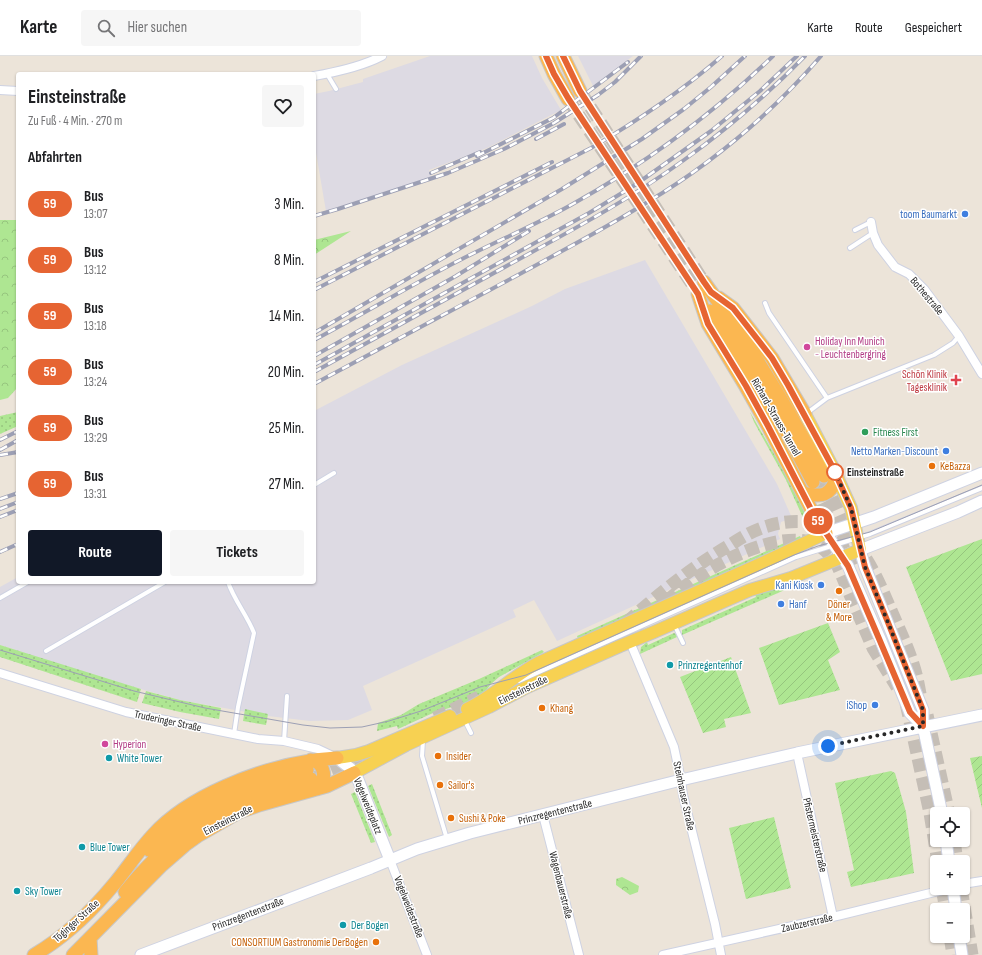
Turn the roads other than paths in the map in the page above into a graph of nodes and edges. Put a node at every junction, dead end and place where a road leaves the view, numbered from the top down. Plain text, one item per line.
1 (382, 56) edge
2 (546, 56) edge
3 (563, 56) edge
4 (327, 74) junction
5 (316, 76) edge
6 (336, 89) dead end
7 (0, 90) edge
8 (16, 91) edge
9 (580, 91) tunnel mouth
10 (568, 98) tunnel mouth
11 (871, 222) joint
12 (855, 230) dead end
13 (873, 233) junction
14 (850, 248) dead end
15 (702, 289) junction
16 (766, 303) dead end
17 (959, 336) junction
18 (982, 374) edge
19 (827, 398) junction
20 (804, 414) junction
21 (334, 473) dead end
22 (982, 473) edge
23 (837, 477) junction
24 (818, 479) tunnel mouth
25 (316, 484) edge
26 (982, 488) edge
27 (803, 493) junction
28 (982, 501) edge
29 (855, 523) junction
30 (826, 533) junction
31 (859, 544) junction
32 (834, 545) junction
33 (842, 557) junction
34 (24, 584) edge
35 (162, 584) edge
36 (229, 584) edge
37 (0, 598) edge
38 (674, 624) junction
39 (630, 642) junction
40 (683, 643) dead end
41 (575, 645) junction
42 (595, 646) junction
43 (46, 651) dead end
44 (0, 673) edge
45 (549, 677) junction
46 (496, 691) junction
47 (287, 696) dead end
48 (982, 715) edge
49 (463, 719) junction
50 (923, 726) junction
51 (470, 733) dead end
52 (234, 734) junction
53 (423, 737) junction
54 (284, 741) junction
55 (797, 753) junction
56 (337, 758) junction
57 (354, 773) junction
58 (311, 775) junction
59 (681, 780) junction
60 (940, 807) edge
61 (543, 815) junction
62 (447, 840) junction
63 (390, 860) junction
64 (982, 881) edge
65 (115, 883) joint
66 (970, 883) edge
67 (930, 893) edge
68 (833, 917) junction
69 (93, 934) junction
70 (719, 942) junction
71 (960, 943) edge
72 (34, 955) edge
73 (73, 955) edge
74 (91, 955) edge
75 (141, 955) edge
76 (427, 955) edge
77 (579, 955) edge
78 (663, 955) edge
79 (721, 955) edge
80 (962, 955) edge

1 - 4 street
2 - 10 highway
3 - 9 highway
4 - 5 street
4 - 6 lane
7 - 8 street
11 - 12 lane
11 - 13 street, Bothestraße
13 - 14 lane
13 - 17 street, Bothestraße
15 - 20 highway
15 - 24 highway, Richard-Strauss-Tunnel
15 - 27 highway
16 - 19 lane
17 - 18 street, Bothestraße
17 - 19 lane
19 - 20 lane
20 - 23 main road
21 - 25 lane
22 - 29 main road, Einsteinstraße
23 - 27 highway
23 - 29 main road
26 - 31 lane
27 - 30 highway
28 - 31 main road, Einsteinstraße
29 - 30 main road, Einsteinstraße
29 - 31 main road
30 - 32 main road
30 - 41 main road, Einsteinstraße
31 - 32 lane
31 - 33 main road, Einsteinstraße
31 - 50 main road
32 - 33 main road
32 - 42 lane
33 - 38 main road, Einsteinstraße
33 - 50 main road
34 - 37 lane
35 - 43 lane
36 - 52 lane
38 - 39 main road, Einsteinstraße
38 - 40 lane
39 - 45 main road, Einsteinstraße
39 - 59 street, Steinhauser Straße
41 - 42 lane
41 - 46 main road, Einsteinstraße
42 - 45 lane
42 - 46 lane
44 - 52 street, Truderinger Straße
45 - 49 main road, Einsteinstraße
46 - 56 main road, Einsteinstraße
47 - 54 lane
48 - 50 main road, Prinzregentenstraße
49 - 51 lane
49 - 53 main road, Einsteinstraße
50 - 55 main road, Prinzregentenstraße
50 - 60 main road
52 - 54 street, Truderinger Straße
53 - 57 main road, Einsteinstraße
53 - 62 lane
54 - 56 street, Truderinger Straße
55 - 59 main road, Prinzregentenstraße
55 - 68 street, Pfistermeisterstraße
56 - 57 main road, Vogelweideplatz
56 - 58 highway, Einsteinstraße
57 - 58 highway, Einsteinstraße
57 - 63 main road, Vogelweideplatz
58 - 65 highway, Einsteinstraße
58 - 69 highway, Töginger Straße
59 - 61 main road, Prinzregentenstraße
59 - 70 street, Steinhauser Straße
61 - 62 main road, Prinzregentenstraße
61 - 77 street, Wagenbauerstraße
62 - 63 main road, Prinzregentenstraße
63 - 75 main road, Prinzregentenstraße
63 - 76 street, Vogelweidestraße
64 - 66 street
65 - 72 highway, Töginger Straße
67 - 68 street, Zaubzerstraße
68 - 70 street, Zaubzerstraße
69 - 73 highway, Töginger Straße
69 - 74 highway
70 - 78 street, Zaubzerstraße
70 - 79 street, Steinhauser Straße
71 - 80 main road

